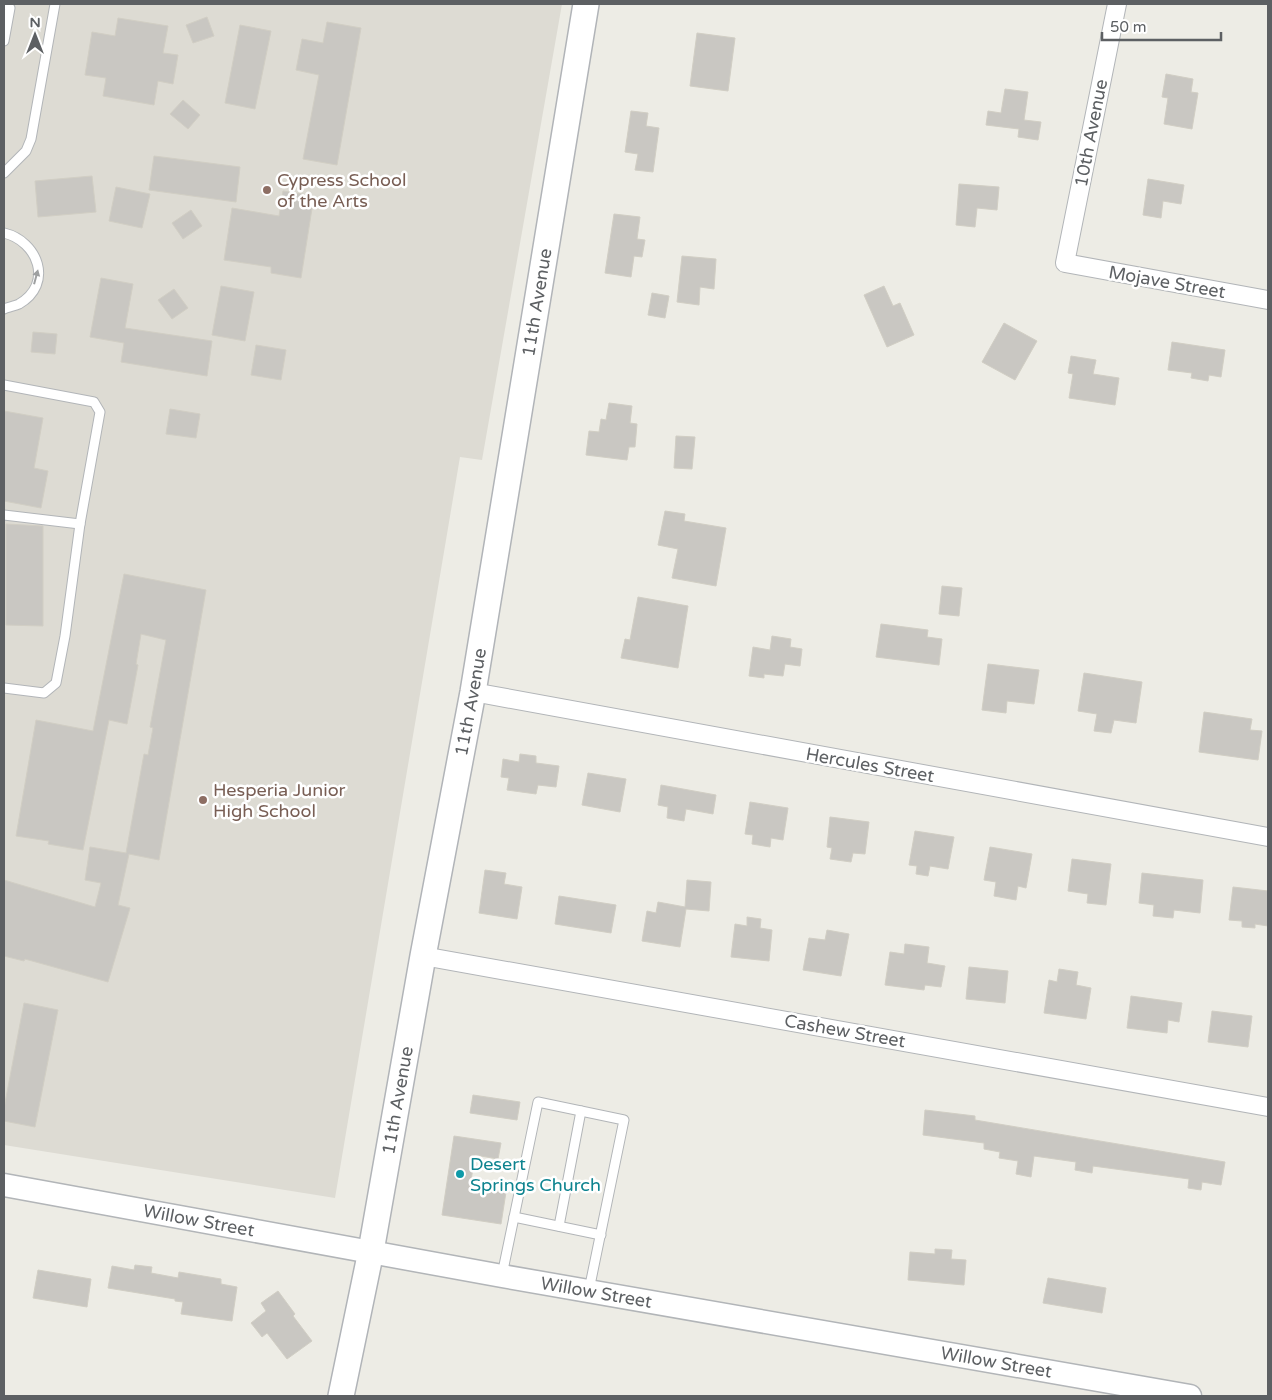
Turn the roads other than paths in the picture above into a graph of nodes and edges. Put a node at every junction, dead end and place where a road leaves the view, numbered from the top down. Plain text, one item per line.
1 (6, 4) edge
2 (55, 4) edge
3 (586, 4) edge
4 (1117, 4) edge
5 (4, 41) edge
6 (4, 173) edge
7 (4, 233) edge
8 (1065, 263) joint
9 (1268, 300) edge
10 (4, 309) edge
11 (4, 385) edge
12 (4, 515) edge
13 (80, 524) junction
14 (4, 688) edge
15 (473, 692) junction
16 (1268, 837) edge
17 (422, 956) junction
18 (1268, 1106) edge
19 (581, 1111) junction
20 (4, 1184) edge
21 (514, 1217) junction
22 (559, 1226) junction
23 (600, 1234) junction
24 (370, 1251) junction
25 (502, 1276) junction
26 (589, 1291) junction
27 (341, 1396) edge
28 (1190, 1396) edge

1 - 5 lane
2 - 6 lane
3 - 15 main road, 11th Avenue
4 - 8 street, 10th Avenue
10 -> 7 lane
8 - 9 street, Mojave Street
11 - 13 lane
12 - 13 lane
13 - 14 lane
15 - 16 street, Hercules Street
15 - 17 main road, 11th Avenue
17 - 18 street, Cashew Street
17 - 24 main road, 11th Avenue
19 - 21 lane
19 - 22 lane
19 - 23 lane
20 - 24 street, Willow Street
21 - 22 lane
21 - 25 lane
22 - 23 lane
23 - 26 lane
24 - 25 street, Willow Street
24 - 27 main road, 11th Avenue
25 - 26 street, Willow Street
26 - 28 street, Willow Street

